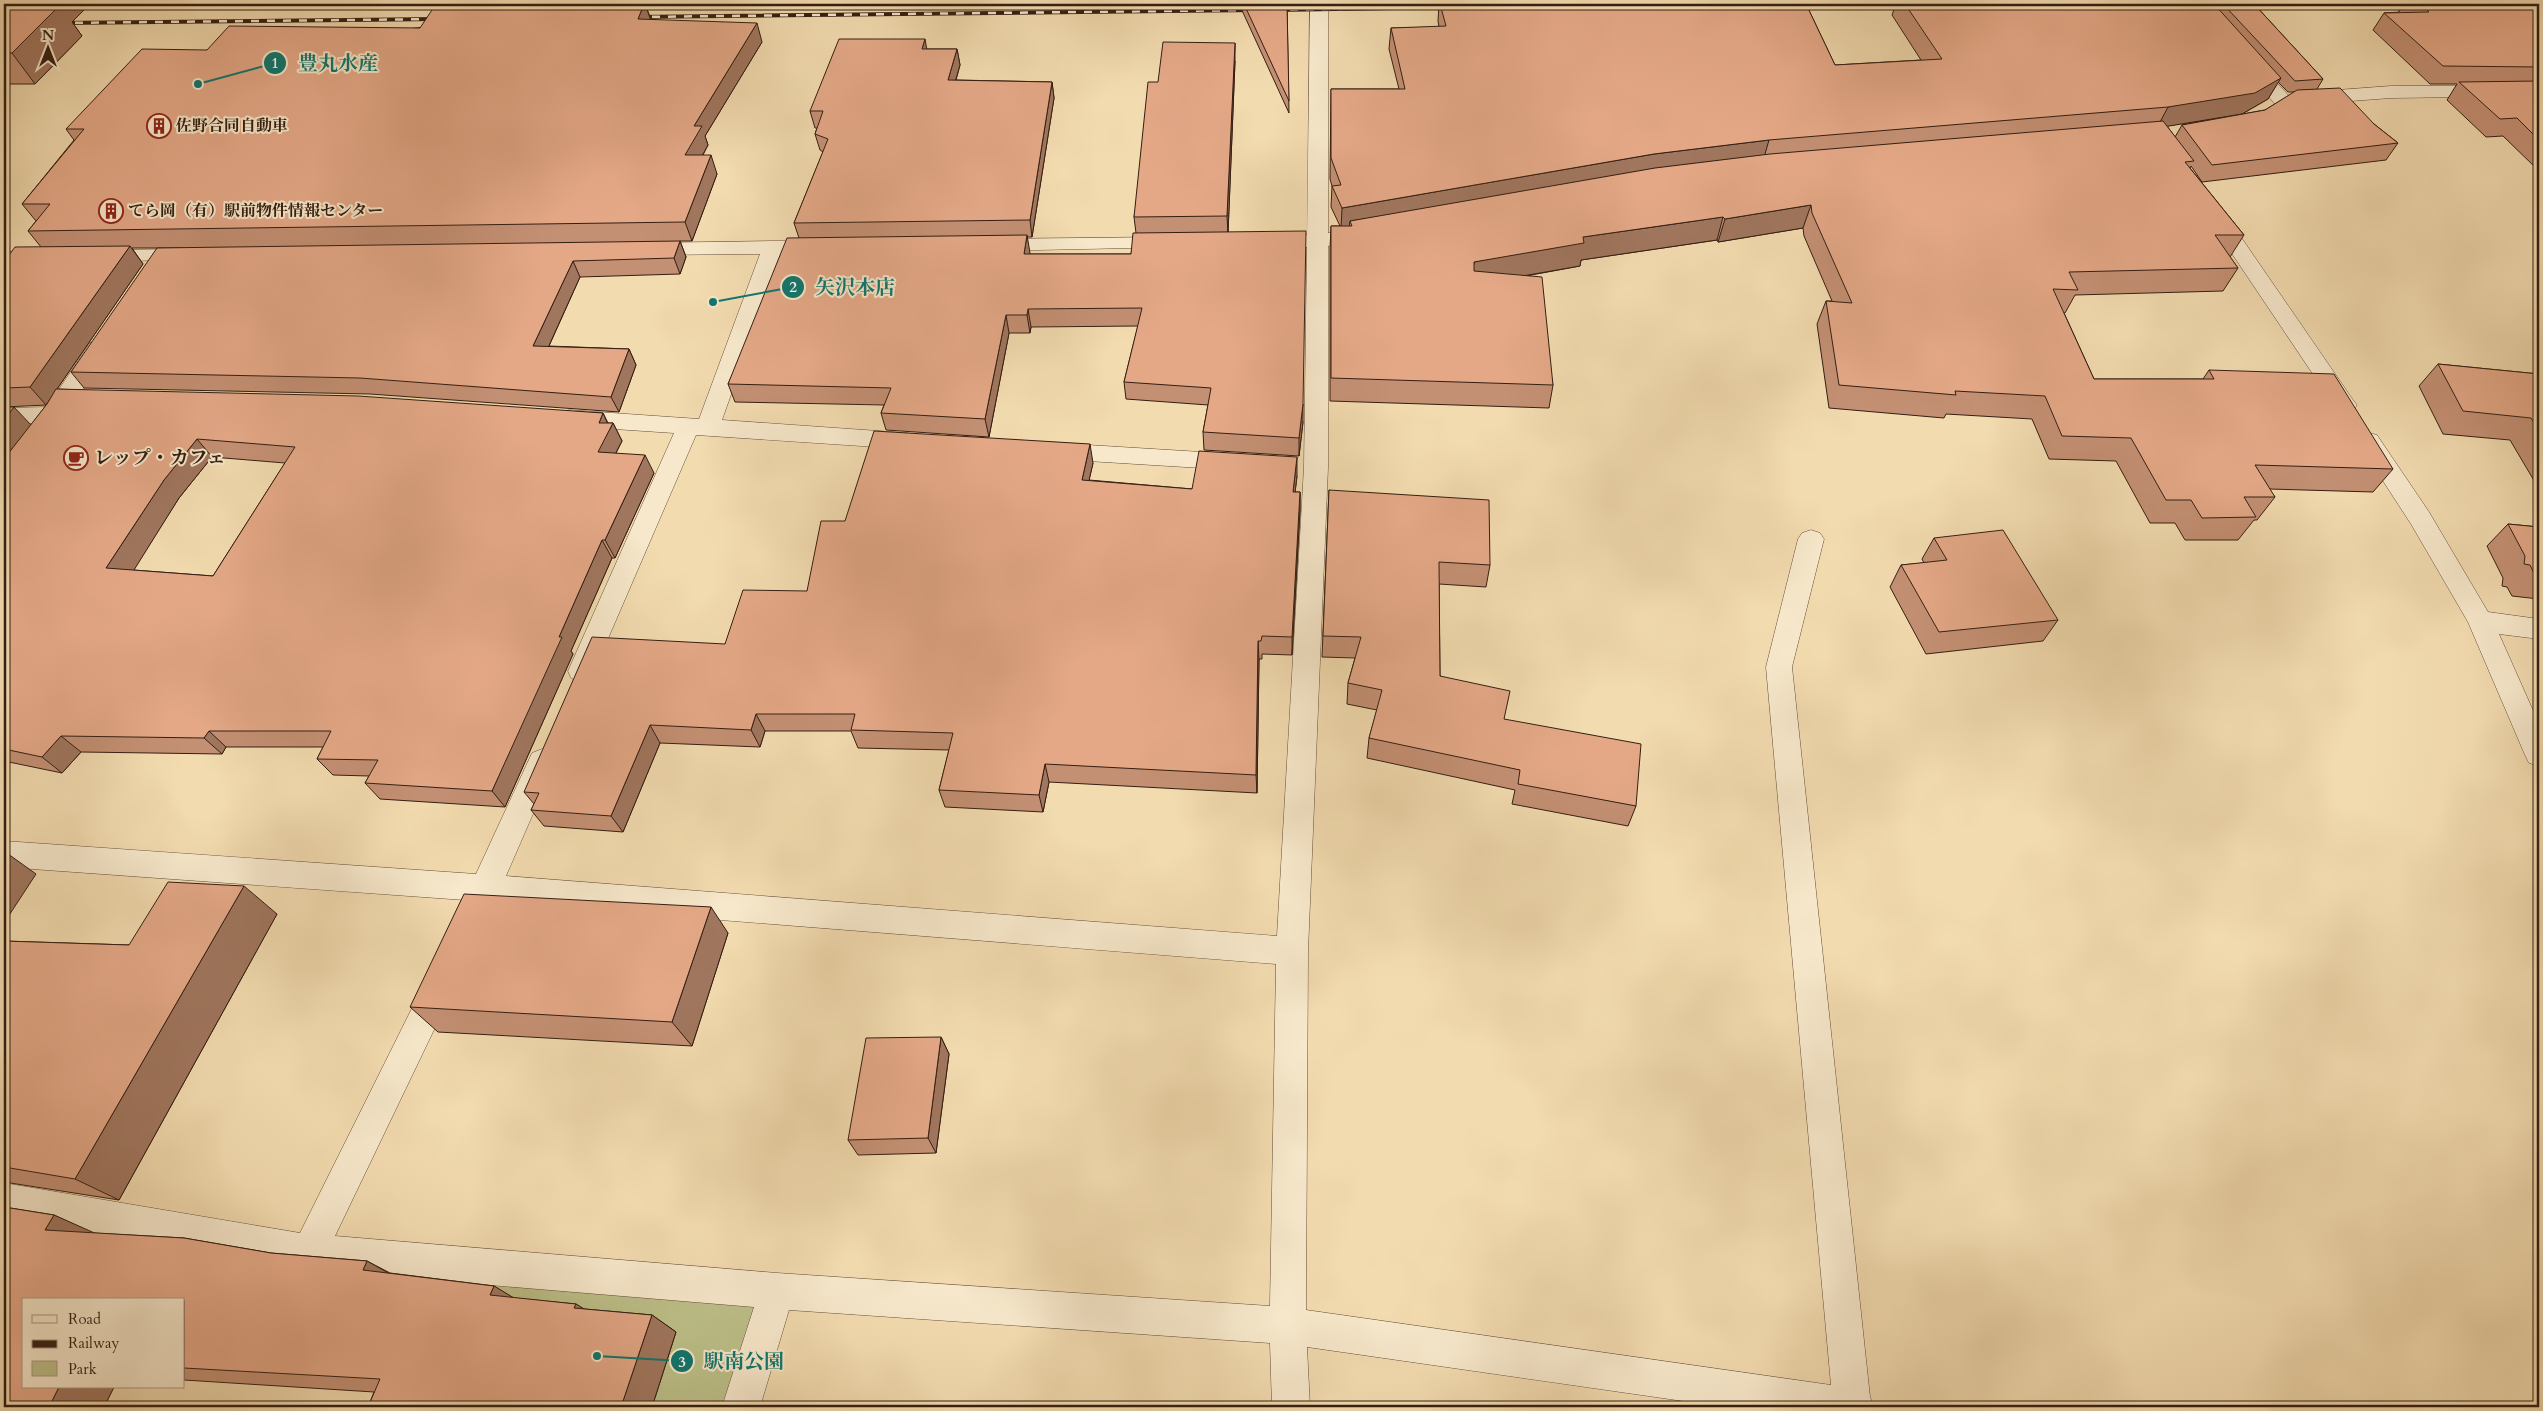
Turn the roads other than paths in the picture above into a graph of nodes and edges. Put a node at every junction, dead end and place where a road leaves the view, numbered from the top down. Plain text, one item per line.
1 (1319, 4) edge
2 (2236, 48) edge
3 (2539, 91) edge
4 (2203, 196) edge
5 (1387, 229) edge
6 (1319, 241) junction
7 (1250, 242) edge
8 (1190, 243) edge
9 (972, 245) edge
10 (773, 247) junction
11 (843, 247) edge
12 (625, 249) edge
13 (210, 254) edge
14 (163, 255) junction
15 (4, 258) edge
16 (146, 279) edge
17 (108, 334) edge
18 (93, 398) edge
19 (59, 406) junction
20 (4, 416) edge
21 (549, 417) edge
22 (698, 428) junction
23 (927, 442) edge
24 (1036, 450) edge
25 (1256, 464) edge
26 (4, 478) edge
27 (1811, 539) dead end
28 (2480, 621) junction
29 (2539, 629) edge
30 (570, 698) edge
31 (554, 734) edge
32 (2539, 755) edge
33 (4, 854) edge
34 (486, 888) junction
35 (1292, 951) junction
36 (4, 1200) edge
37 (309, 1252) junction
38 (777, 1291) junction
39 (1288, 1326) junction
40 (741, 1407) edge
41 (1291, 1407) edge
42 (1853, 1407) edge

1 - 6 street
2 - 3 street
4 - 28 street
5 - 6 street
6 - 7 street
6 - 35 street
8 - 9 street
10 - 11 street
10 - 12 street
10 - 22 street
13 - 14 street
14 - 15 street
14 - 16 street
17 - 19 street
18 - 19 street
19 - 20 street
19 - 26 street
21 - 22 street
22 - 23 street
22 - 30 street
24 - 25 street
27 - 42 street
28 - 29 street
28 - 32 street
31 - 34 street
33 - 34 street
34 - 35 street
34 - 37 street
35 - 39 street
36 - 37 street
37 - 38 street
38 - 39 street
38 - 40 street
39 - 41 street
39 - 42 street

